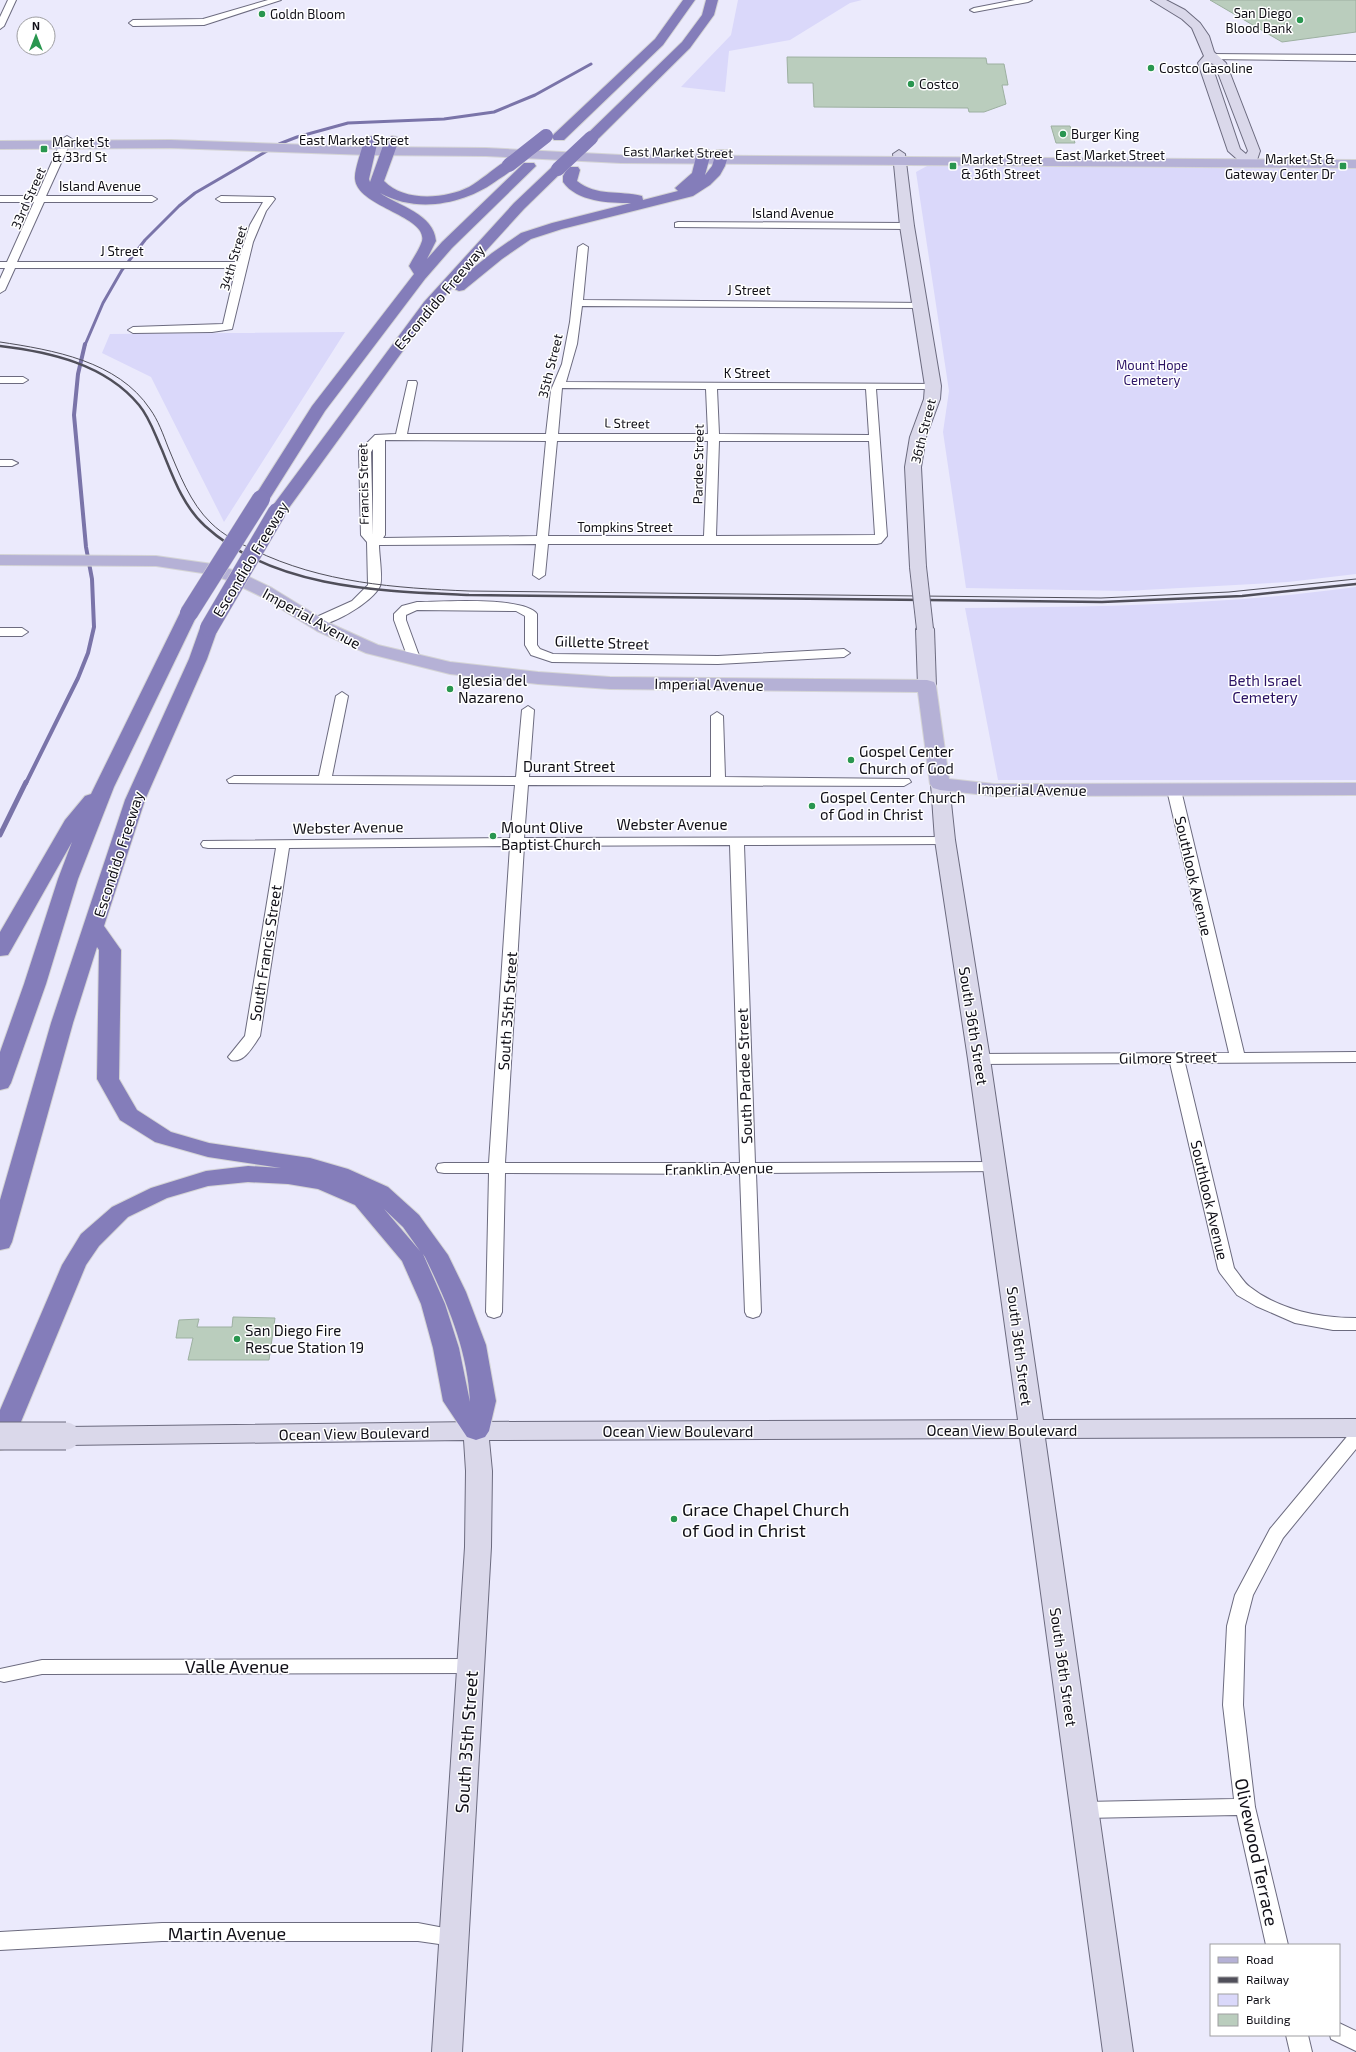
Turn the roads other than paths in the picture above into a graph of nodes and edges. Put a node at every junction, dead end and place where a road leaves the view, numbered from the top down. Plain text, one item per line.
1 (12, 0) edge
2 (277, 0) edge
3 (680, 0) edge
4 (689, 0) edge
5 (712, 0) edge
6 (1028, 0) edge
7 (1157, 0) edge
8 (974, 10) dead end
9 (677, 15) junction
10 (133, 23) dead end
11 (0, 25) edge
12 (1210, 57) junction
13 (1356, 58) edge
14 (653, 78) junction
15 (552, 137) junction
16 (0, 139) edge
17 (66, 142) junction
18 (0, 145) edge
19 (370, 146) junction
20 (390, 146) junction
21 (703, 156) junction
22 (722, 156) junction
23 (1356, 157) edge
24 (899, 158) junction
25 (1247, 158) junction
26 (1356, 164) edge
27 (0, 199) edge
28 (42, 199) junction
29 (152, 199) dead end
30 (221, 199) dead end
31 (678, 225) dead end
32 (908, 226) junction
33 (583, 247) dead end
34 (0, 265) edge
35 (11, 265) junction
36 (243, 265) junction
37 (420, 276) junction
38 (0, 290) edge
39 (578, 303) junction
40 (921, 305) junction
41 (413, 324) junction
42 (133, 330) dead end
43 (0, 380) edge
44 (23, 380) dead end
45 (412, 383) dead end
46 (560, 385) junction
47 (711, 386) junction
48 (933, 386) junction
49 (871, 388) junction
50 (401, 436) junction
51 (551, 436) junction
52 (379, 437) joint
53 (714, 438) junction
54 (874, 438) junction
55 (0, 463) edge
56 (12, 463) dead end
57 (541, 541) junction
58 (710, 541) junction
59 (373, 542) junction
60 (0, 560) edge
61 (539, 575) dead end
62 (316, 622) junction
63 (0, 632) edge
64 (22, 632) dead end
65 (844, 653) dead end
66 (415, 661) junction
67 (927, 686) junction
68 (342, 696) dead end
69 (528, 710) dead end
70 (717, 716) dead end
71 (234, 780) dead end
72 (324, 780) junction
73 (718, 781) junction
74 (524, 782) junction
75 (904, 782) dead end
76 (940, 784) junction
77 (104, 787) junction
78 (1356, 789) edge
79 (1174, 790) junction
80 (945, 840) junction
81 (738, 841) junction
82 (517, 842) junction
83 (208, 844) dead end
84 (283, 845) junction
85 (94, 927) junction
86 (0, 950) edge
87 (1237, 1056) junction
88 (236, 1057) dead end
89 (1176, 1057) junction
90 (1356, 1057) edge
91 (979, 1059) junction
92 (0, 1083) edge
93 (994, 1167) junction
94 (444, 1168) dead end
95 (497, 1168) junction
96 (748, 1168) junction
97 (0, 1242) edge
98 (494, 1312) dead end
99 (753, 1312) dead end
100 (1356, 1324) edge
101 (1356, 1428) edge
102 (1031, 1430) junction
103 (476, 1431) junction
104 (0, 1436) edge
105 (1356, 1437) edge
106 (0, 1441) edge
107 (471, 1666) junction
108 (4, 1675) dead end
109 (1245, 1807) junction
110 (1084, 1810) junction
111 (453, 1937) junction
112 (0, 1941) edge
113 (1277, 1944) edge
114 (1340, 2033) edge
115 (1297, 2036) edge
116 (1356, 2042) edge
117 (447, 2052) edge
118 (1118, 2052) edge
119 (1301, 2052) edge

1 - 11 street
2 - 10 street
3 - 9 highway
4 - 9 highway, Escondido Freeway
5 - 14 highway, Escondido Freeway
6 - 8 street
7 - 12 main road
9 - 15 highway, Escondido Freeway
12 - 13 street
12 - 25 main road
12 - 25 main road
14 - 21 highway
14 - 41 highway, Escondido Freeway, bridge
15 - 20 highway, bridge
15 - 37 highway, Escondido Freeway
16 - 17 main road, East Market Street
17 - 18 main road, East Market Street
17 - 19 main road, East Market Street
17 - 19 main road, East Market Street
17 - 28 street, 33rd Street
19 - 20 main road, East Market Street
19 - 37 highway
20 - 21 main road, East Market Street
21 - 22 main road, East Market Street
22 - 24 main road, East Market Street
22 - 41 highway
23 - 25 main road, East Market Street
24 - 25 main road, East Market Street
24 - 32 main road, 36th Street
25 - 26 main road, East Market Street
27 - 28 street, Island Avenue
28 - 29 street, Island Avenue
28 - 35 street, 33rd Street
30 - 36 street, 34th Street
31 - 32 street, Island Avenue
32 - 40 main road, 36th Street
33 - 39 street, 35th Street
34 - 35 street, J Street
35 - 36 street, J Street
35 - 38 street, 33rd Street
36 - 42 street, 34th Street
37 - 77 highway, Escondido Freeway, bridge
39 - 40 street, J Street
39 - 46 street, 35th Street
40 - 48 main road, 36th Street
41 - 85 highway, Escondido Freeway, bridge
43 - 44 street
45 - 50 street
46 - 47 street, K Street
46 - 51 street, 35th Street
47 - 49 street, K Street
47 - 53 street, Pardee Street
48 - 49 street, K Street
48 - 67 main road, 36th Street, bridge
49 - 54 street
50 - 51 street, L Street
50 - 52 street, L Street
51 - 53 street, L Street
51 - 57 street, 35th Street
52 - 59 street, Francis Street
53 - 54 street, L Street
53 - 58 street, Pardee Street
54 - 58 street, Tompkins Street
55 - 56 street
57 - 58 street, Tompkins Street
57 - 59 street, Tompkins Street
57 - 61 street, 35th Street
59 - 62 street, Francis Street
60 - 62 main road, Imperial Avenue
62 - 66 main road, Imperial Avenue
63 - 64 street
65 - 66 street, Gillette Street
66 - 67 main road, Imperial Avenue
67 - 76 main road
68 - 72 street
69 - 74 street, South 35th Street
70 - 73 street
71 - 72 street, Durant Street
72 - 74 street, Durant Street
73 - 74 street, Durant Street
73 - 75 street, Durant Street
74 - 82 street, South 35th Street
76 - 79 main road, Imperial Avenue
76 - 80 main road, South 36th Street
77 - 86 highway
77 - 92 highway, Escondido Freeway
78 - 79 main road, Imperial Avenue
79 - 87 street, Southlook Avenue
80 - 81 street, Webster Avenue
80 - 91 main road, South 36th Street
81 - 82 street, Webster Avenue
81 - 96 street, South Pardee Street
82 - 84 street, Webster Avenue
82 - 95 street, South 35th Street
83 - 84 street, Webster Avenue
84 - 88 street, South Francis Street
85 - 97 highway, Escondido Freeway
85 - 103 highway
87 - 89 street, Gilmore Street
87 - 90 street, Gilmore Street
89 - 91 street, Gilmore Street
89 - 100 street, Southlook Avenue
91 - 93 main road, South 36th Street
93 - 96 street, Franklin Avenue
93 - 102 main road, South 36th Street
94 - 95 street, Franklin Avenue
95 - 96 street, Franklin Avenue
95 - 98 street, South 35th Street
96 - 99 street, South Pardee Street
101 - 102 main road, Ocean View Boulevard
102 - 103 main road, Ocean View Boulevard
102 - 110 main road, South 36th Street
103 - 104 main road, Ocean View Boulevard, bridge
103 - 106 highway
103 - 107 main road, South 35th Street
105 - 109 street, Olivewood Terrace
107 - 108 street, Valle Avenue
107 - 111 main road, South 35th Street
109 - 110 street
109 - 113 street, Olivewood Terrace
110 - 118 main road, South 36th Street
111 - 112 street, Martin Avenue
111 - 117 main road, South 35th Street
114 - 116 street
115 - 119 street

